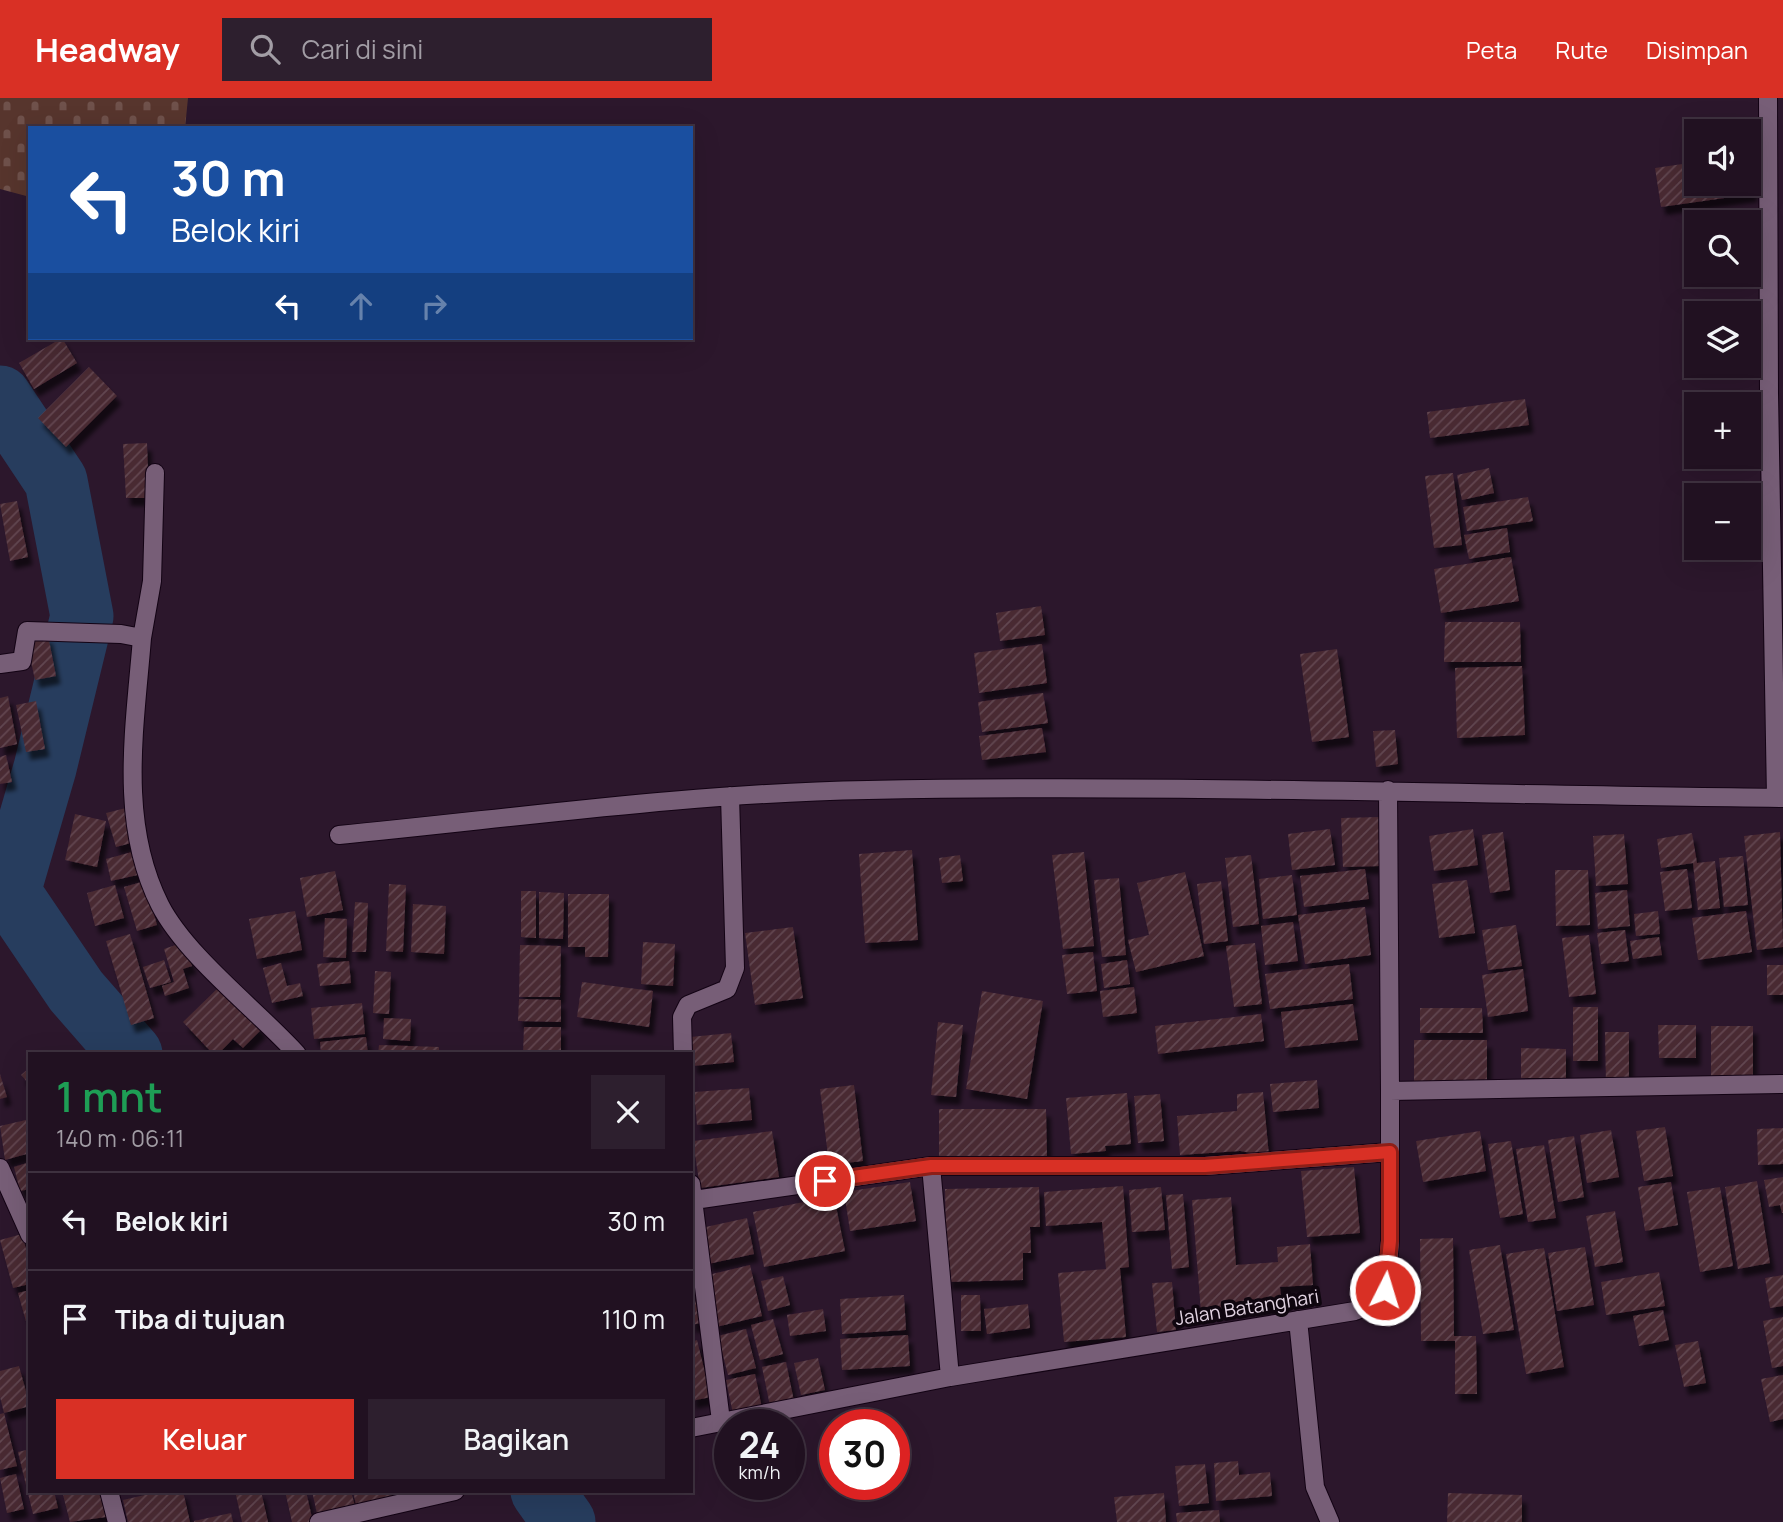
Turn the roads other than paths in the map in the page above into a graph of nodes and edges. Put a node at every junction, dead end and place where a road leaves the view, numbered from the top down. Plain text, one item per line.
1 (1768, 98) edge
2 (155, 473) dead end
3 (142, 638) junction
4 (0, 664) edge
5 (1388, 790) junction
6 (730, 796) junction
7 (1780, 798) edge
8 (339, 835) dead end
9 (295, 1052) edge
10 (683, 1052) edge
11 (1783, 1084) edge
12 (1390, 1091) junction
13 (1390, 1152) junction
14 (931, 1166) junction
15 (0, 1168) edge
16 (693, 1192) edge
17 (7, 1198) edge
18 (28, 1232) edge
19 (1298, 1320) junction
20 (950, 1377) junction
21 (720, 1409) edge
22 (783, 1409) edge
23 (714, 1423) edge
24 (693, 1428) edge
25 (110, 1493) edge
26 (447, 1493) edge
27 (117, 1522) edge
28 (319, 1522) edge
29 (1330, 1522) edge

1 - 7 street
2 - 3 street
3 - 4 street
3 - 9 street
5 - 6 street
5 - 7 street
5 - 12 street, Jalan Batanghari
6 - 8 street
6 - 10 street
11 - 12 street
12 - 13 street, Jalan Batanghari
13 - 14 street
13 - 19 street, Jalan Batanghari
14 - 16 street
14 - 20 street
15 - 17 street
16 - 21 street
17 - 18 street
19 - 20 street, Jalan Batanghari
19 - 29 street
20 - 22 street, Jalan Batanghari
23 - 24 street, Jalan Batanghari
25 - 27 street
26 - 28 street

